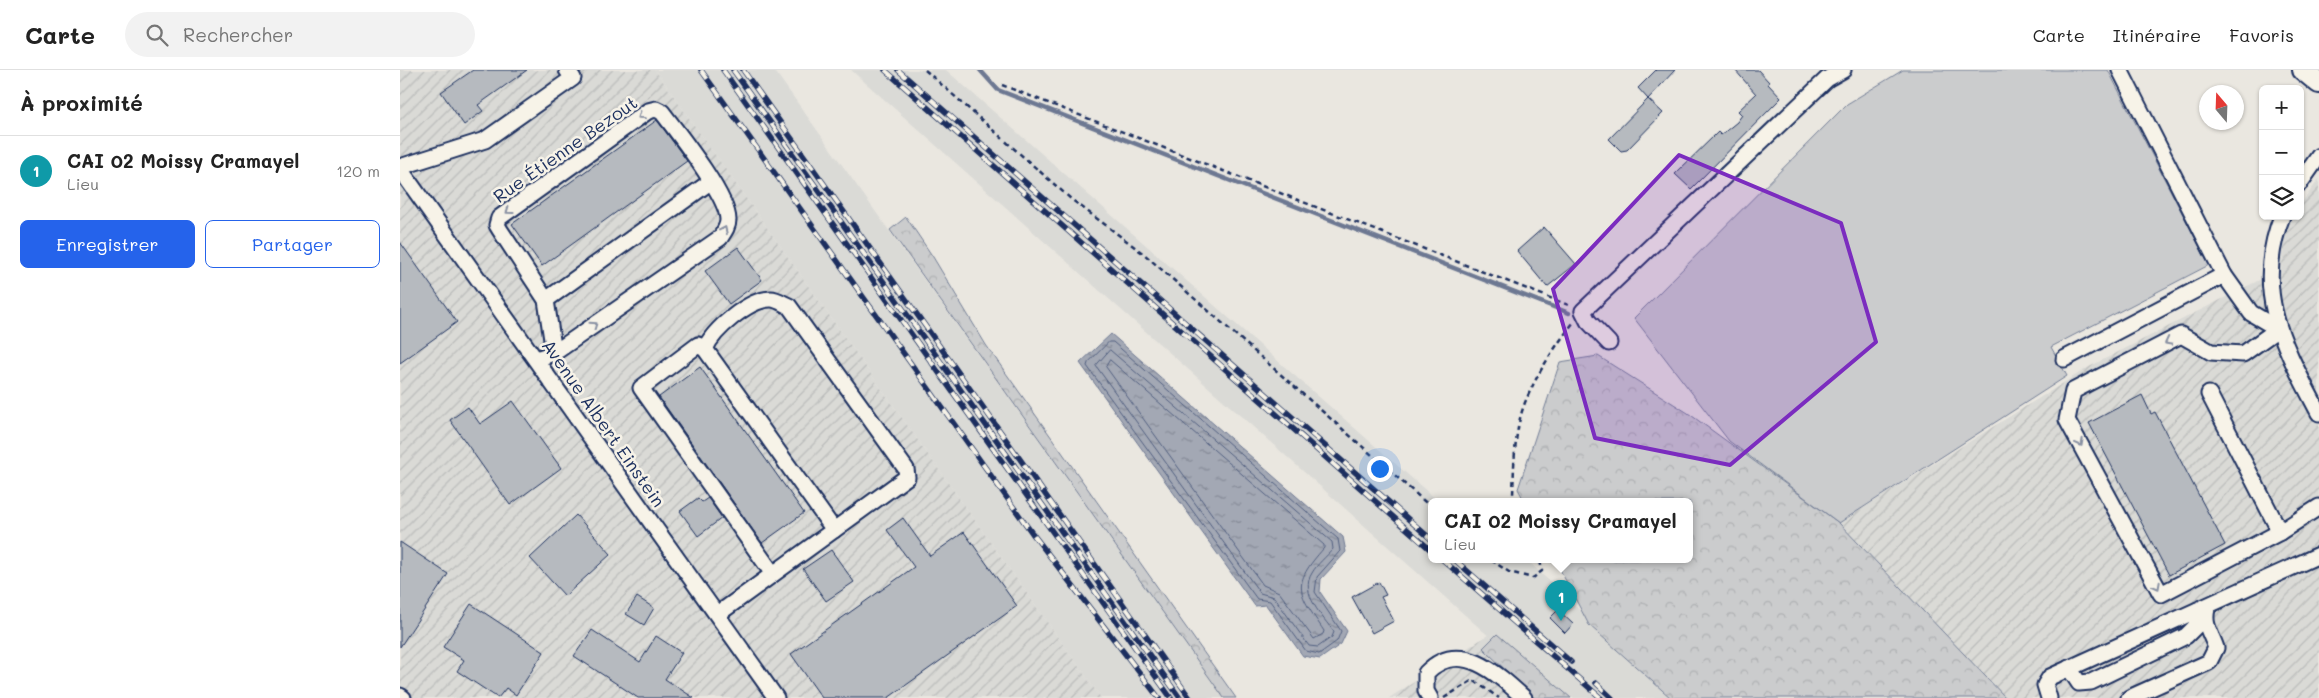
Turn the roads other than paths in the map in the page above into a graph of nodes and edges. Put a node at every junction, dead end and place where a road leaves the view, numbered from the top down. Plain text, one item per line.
1 (567, 70) edge
2 (1842, 70) edge
3 (2120, 70) edge
4 (2303, 70) edge
5 (2319, 83) edge
6 (2319, 156) edge
7 (400, 168) edge
8 (2304, 177) edge
9 (710, 182) junction
10 (2281, 220) edge
11 (2224, 275) junction
12 (546, 300) junction
13 (2278, 329) junction
14 (1609, 344) dead end
15 (705, 349) junction
16 (554, 353) junction
17 (2064, 359) dead end
18 (536, 360) junction
19 (2209, 394) dead end
20 (2319, 413) edge
21 (2319, 507) edge
22 (834, 530) junction
23 (2280, 532) junction
24 (2319, 555) edge
25 (773, 574) junction
26 (2203, 608) junction
27 (718, 614) junction
28 (2068, 668) junction
29 (776, 698) edge
30 (1430, 698) edge
31 (1524, 698) edge
32 (2049, 698) edge
33 (2129, 698) edge

1 - 7 street
2 - 14 street
3 - 11 street
4 - 5 main road
6 - 8 street
7 - 18 street, Avenue Albert Einstein
9 - 12 street
9 -> 12 street, Rue Étienne Bezout
16 -> 9 street, Rue Étienne Bezout
10 - 13 street
11 - 13 street
11 - 17 street
12 - 16 street, Rue Étienne Bezout
13 - 20 street
13 -> 23 street
15 - 22 street
15 - 22 street
15 - 25 street
16 - 18 street
18 - 27 street, Avenue Albert Einstein
19 - 23 street
21 - 23 street
22 - 25 street
24 - 26 street
25 - 27 street
26 - 28 street
26 - 28 street
26 - 33 street
27 - 29 street, Avenue Albert Einstein
28 - 32 street
30 - 31 street

